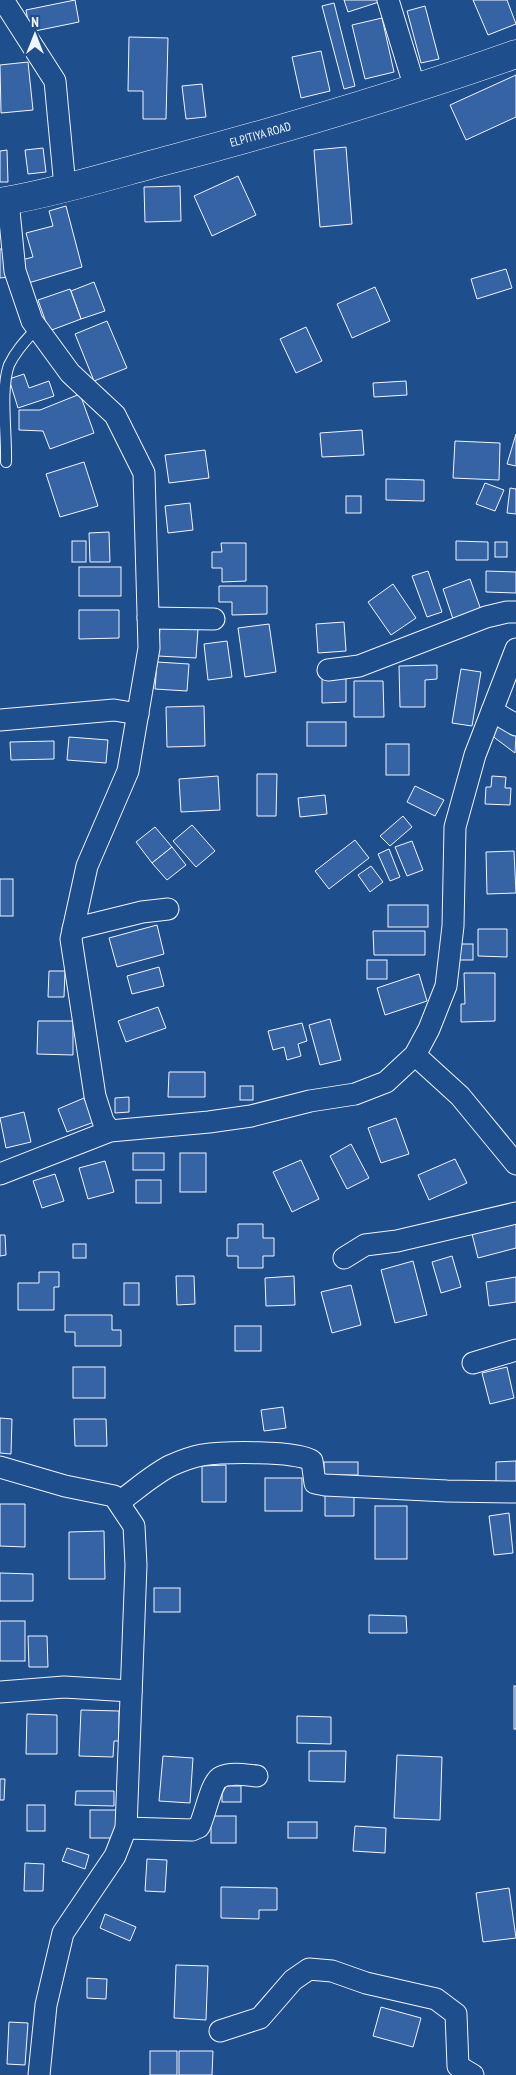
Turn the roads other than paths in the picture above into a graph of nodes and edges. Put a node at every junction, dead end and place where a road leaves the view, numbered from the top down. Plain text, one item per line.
1 (3, 0) edge
2 (388, 0) edge
3 (516, 54) edge
4 (415, 88) junction
5 (65, 187) junction
6 (4, 201) edge
7 (37, 328) junction
8 (6, 462) dead end
9 (516, 612) edge
10 (148, 618) junction
11 (214, 619) dead end
12 (516, 648) edge
13 (328, 670) dead end
14 (492, 711) junction
15 (138, 714) junction
16 (0, 720) edge
17 (516, 725) edge
18 (168, 909) dead end
19 (73, 929) junction
20 (415, 1055) junction
21 (110, 1132) junction
22 (516, 1164) edge
23 (0, 1174) edge
24 (516, 1213) edge
25 (344, 1258) dead end
26 (516, 1350) edge
27 (473, 1363) dead end
28 (0, 1467) edge
29 (516, 1492) edge
30 (119, 1502) junction
31 (131, 1691) junction
32 (0, 1692) edge
33 (257, 1776) dead end
34 (126, 1828) junction
35 (220, 2031) dead end
36 (469, 2074) edge
37 (38, 2075) edge

1 - 5 street
2 - 4 street
3 - 4 main road, ELPITIYA ROAD
4 - 5 main road, ELPITIYA ROAD
5 - 6 main road, ELPITIYA ROAD
6 - 7 street
7 - 8 lane
7 - 10 street
9 - 13 street
10 - 11 street
10 - 15 street
12 - 14 street
14 - 17 street
14 - 20 street
15 - 16 street
15 - 19 street
18 - 19 street
19 - 21 street
20 - 21 street
20 - 22 street
21 - 23 street
24 - 25 street
26 - 27 street
28 - 30 street
29 - 30 street
30 - 31 street
31 - 32 street
31 - 34 street
33 - 34 street
34 - 37 street
35 - 36 street

